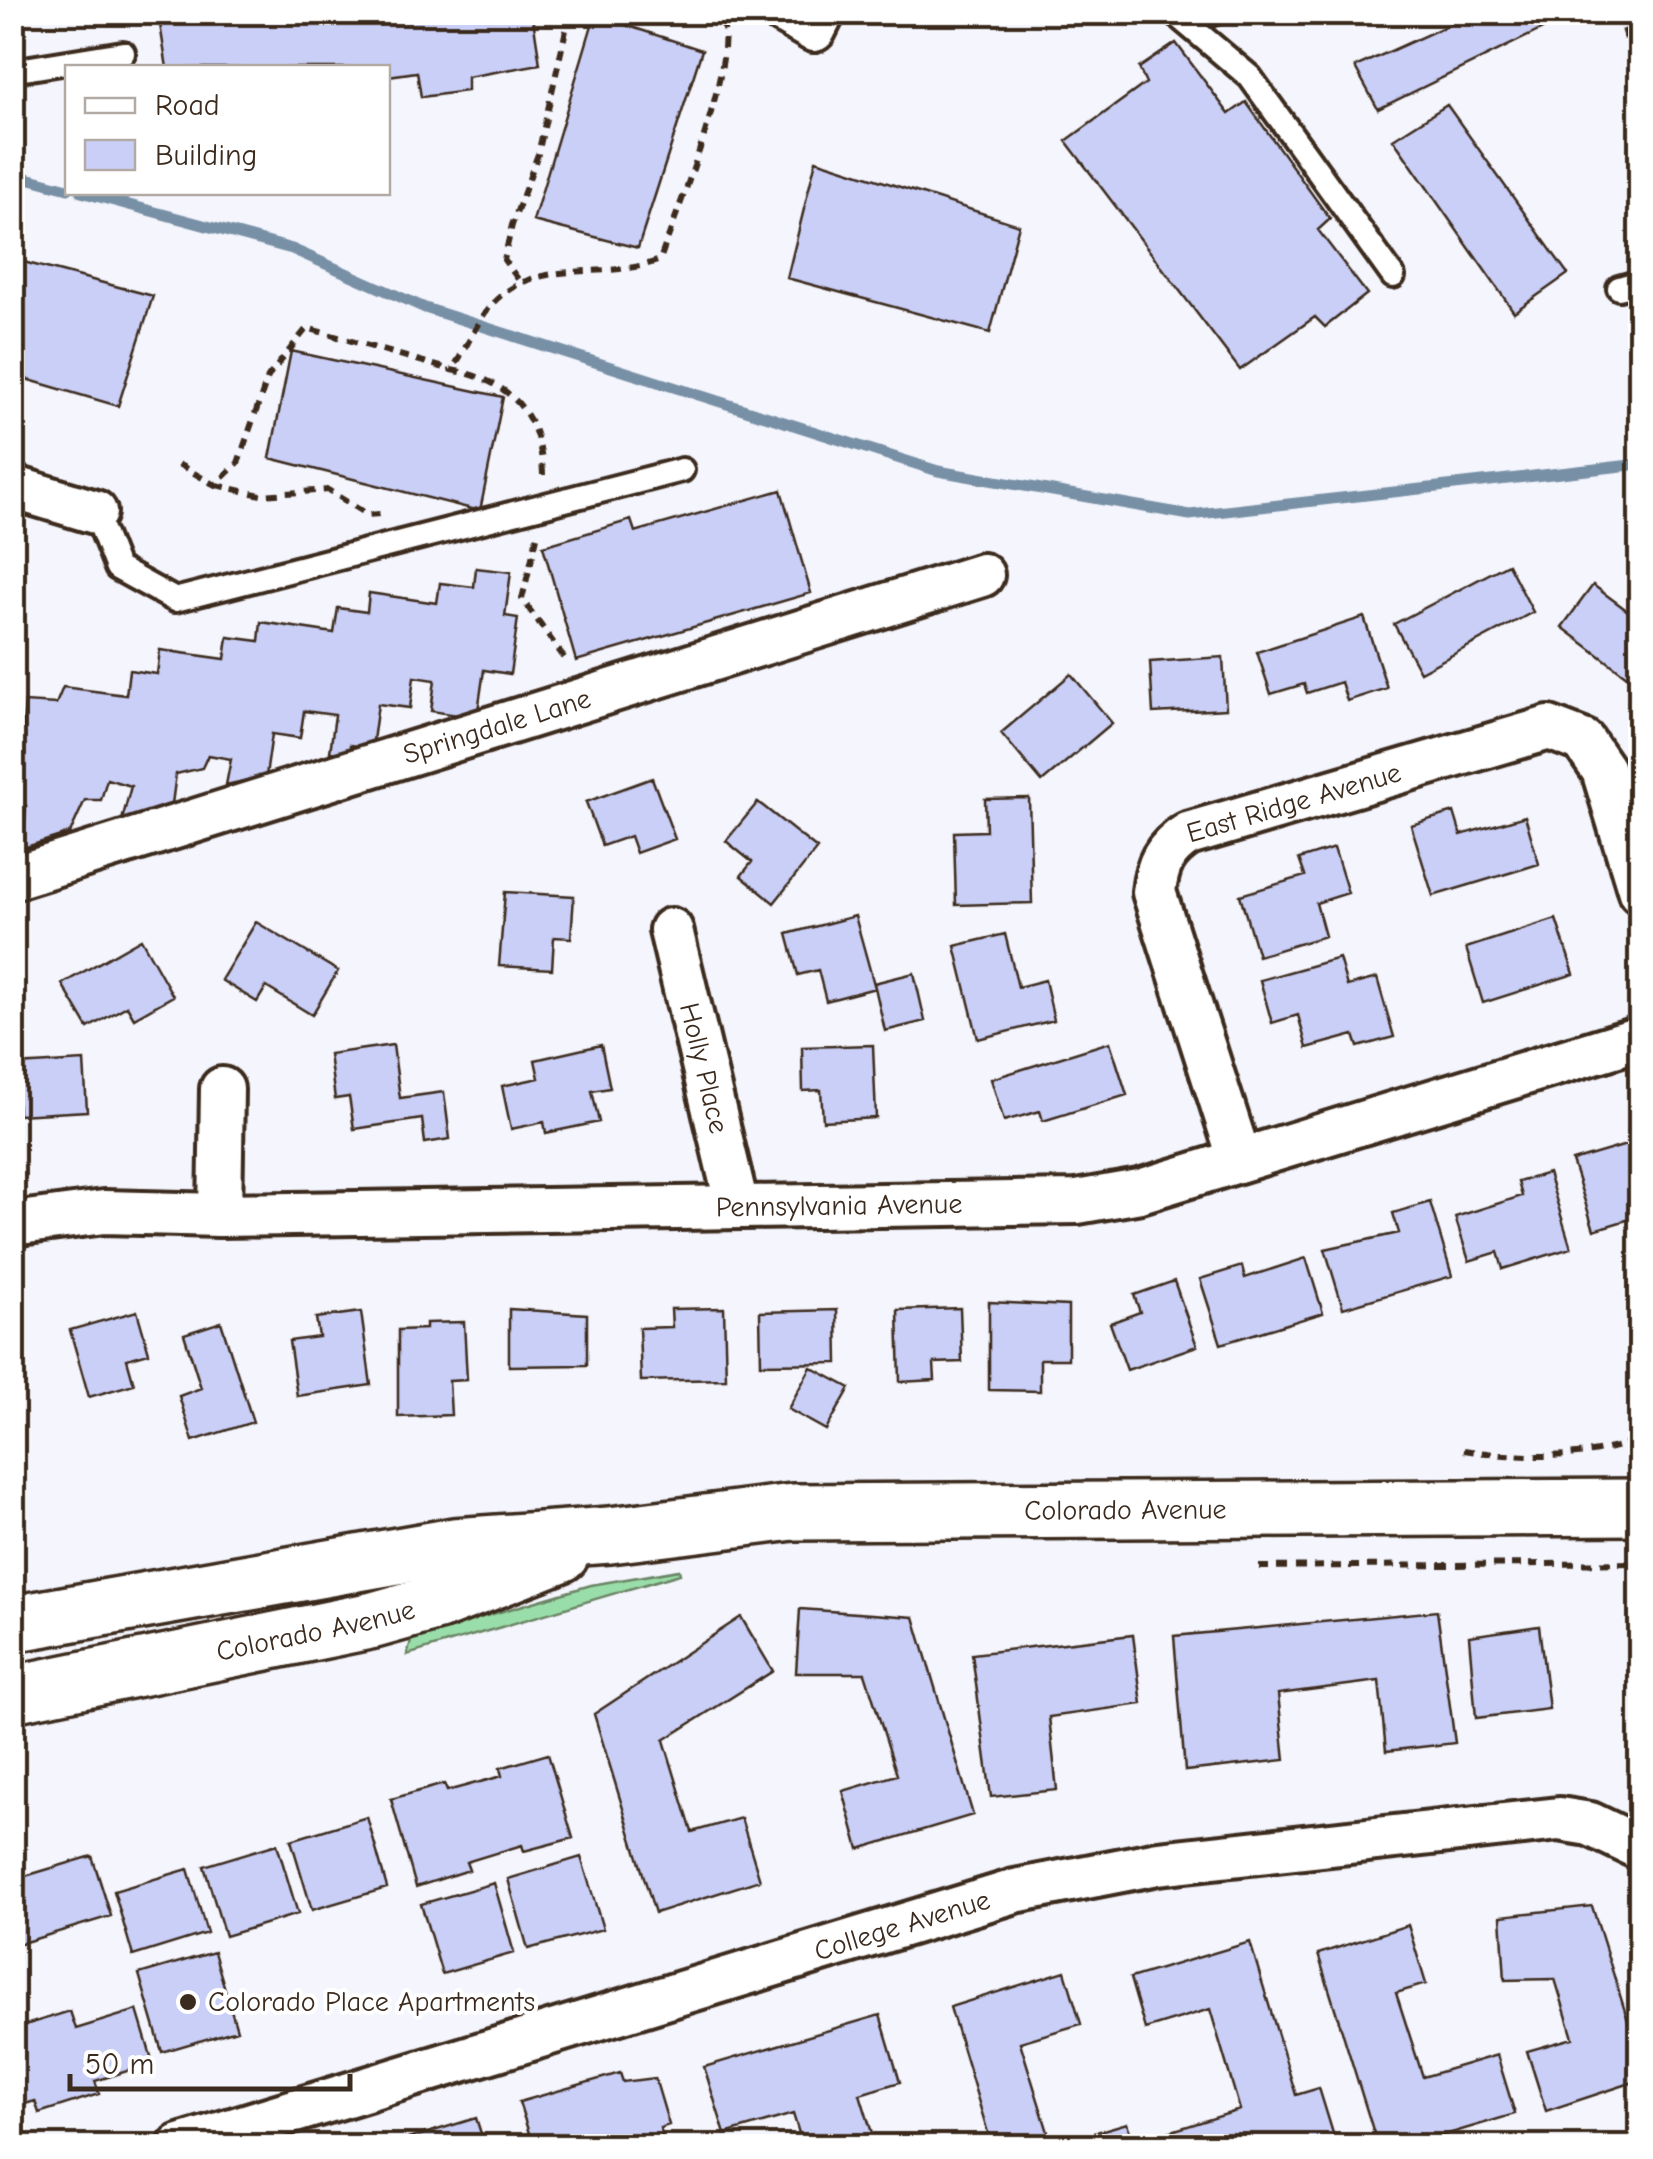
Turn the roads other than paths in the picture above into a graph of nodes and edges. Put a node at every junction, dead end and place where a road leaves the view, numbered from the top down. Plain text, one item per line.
1 (783, 12) edge
2 (823, 12) edge
3 (1172, 12) edge
4 (124, 53) dead end
5 (12, 71) edge
6 (1393, 276) dead end
7 (682, 470) dead end
8 (12, 487) edge
9 (95, 512) joint
10 (982, 575) dead end
11 (12, 878) edge
12 (1640, 892) edge
13 (671, 930) dead end
14 (1640, 1038) edge
15 (222, 1089) dead end
16 (1240, 1160) junction
17 (737, 1206) junction
18 (220, 1216) junction
19 (12, 1224) edge
20 (1640, 1507) edge
21 (610, 1535) junction
22 (12, 1624) edge
23 (12, 1694) edge
24 (1640, 1848) edge
25 (180, 2146) edge

1 - 2 street
3 - 6 lane
4 - 5 lane
7 - 9 lane
8 - 9 street
10 - 11 street, Springdale Lane
12 - 16 street, East Ridge Avenue
13 - 17 street, Holly Place
14 - 16 street, Pennsylvania Avenue
15 - 18 street
16 - 17 street, Pennsylvania Avenue
17 - 18 street, Pennsylvania Avenue
18 - 19 street, Pennsylvania Avenue
20 - 21 main road, Colorado Avenue
21 - 22 main road, Colorado Avenue
21 - 23 main road, Colorado Avenue
24 - 25 street, College Avenue

